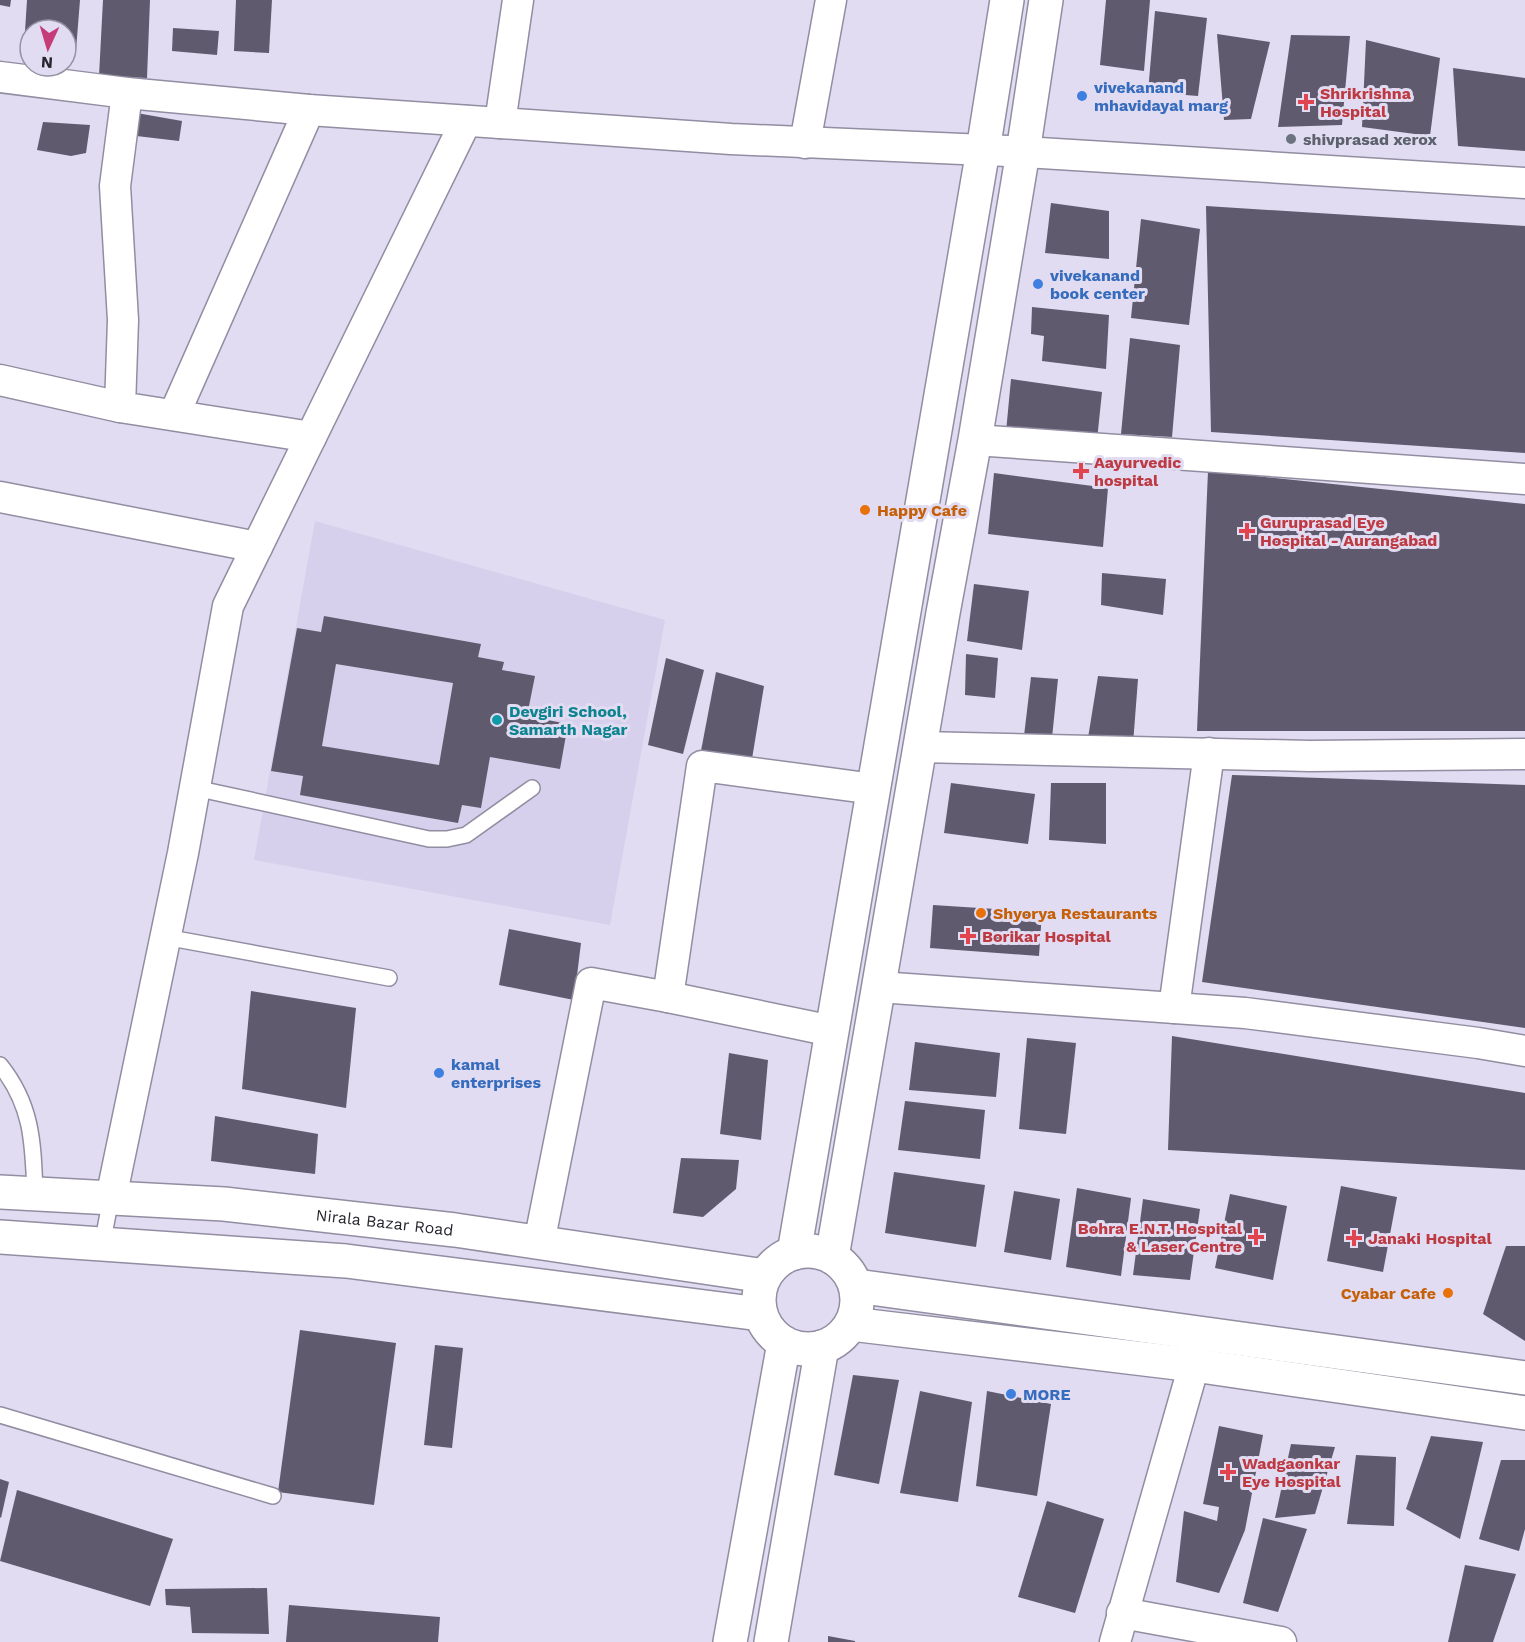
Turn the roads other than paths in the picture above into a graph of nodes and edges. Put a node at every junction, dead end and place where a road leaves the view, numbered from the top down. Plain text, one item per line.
1 (518, 0) edge
2 (831, 0) edge
3 (1007, 0) edge
4 (1046, 0) edge
5 (0, 77) edge
6 (127, 93) junction
7 (309, 110) junction
8 (466, 121) junction
9 (500, 123) junction
10 (806, 143) junction
11 (983, 150) junction
12 (1023, 152) junction
13 (1525, 183) edge
14 (0, 380) edge
15 (120, 407) junction
16 (174, 415) junction
17 (311, 437) junction
18 (975, 440) junction
19 (1525, 480) edge
20 (0, 496) edge
21 (257, 547) junction
22 (920, 747) junction
23 (1209, 753) junction
24 (1525, 754) edge
25 (195, 788) junction
26 (532, 788) dead end
27 (874, 789) junction
28 (165, 937) junction
29 (388, 978) dead end
30 (879, 987) junction
31 (668, 997) junction
32 (1174, 1008) junction
33 (832, 1031) junction
34 (1525, 1051) edge
35 (0, 1065) edge
36 (0, 1192) edge
37 (35, 1194) junction
38 (111, 1198) junction
39 (0, 1238) edge
40 (539, 1243) junction
41 (102, 1245) junction
42 (794, 1253) junction
43 (832, 1257) junction
44 (765, 1276) junction
45 (856, 1286) junction
46 (760, 1314) junction
47 (851, 1324) junction
48 (784, 1343) junction
49 (822, 1347) junction
50 (1194, 1365) junction
51 (1525, 1378) edge
52 (1525, 1413) edge
53 (0, 1415) edge
54 (273, 1496) dead end
55 (1122, 1613) junction
56 (730, 1642) edge
57 (771, 1642) edge
58 (1115, 1642) edge
59 (1281, 1642) edge

1 - 9 street
2 - 10 street
3 - 11 street
4 - 12 street
5 - 6 street
6 - 7 street
6 - 15 street
7 - 8 street
7 - 16 street
8 - 9 street
8 - 17 street
9 - 10 street
10 - 11 street
11 - 12 street
11 - 27 street
12 - 13 street
12 - 18 street
14 - 15 street
15 - 16 street
16 - 17 street
17 - 21 street
18 - 19 street
18 - 22 street
20 - 21 street
21 - 25 street
22 - 23 street
22 - 30 street
23 - 24 street
23 - 32 street
25 - 26 lane
25 - 28 street
27 - 31 street
27 - 33 street
28 - 29 lane
28 - 38 street
30 - 32 street
30 - 43 street
31 - 33 street
31 - 40 street
32 - 34 street
33 - 42 street
35 - 37 lane
36 - 37 street, Nirala Bazar Road
37 - 38 street, Nirala Bazar Road
38 - 40 street, Nirala Bazar Road
38 - 41 lane
39 - 41 street
40 - 44 street, Nirala Bazar Road
41 - 46 street
42 - 43 street
42 - 44 street
43 - 45 street
44 - 46 street
45 - 47 street
45 - 51 street
46 - 48 street
47 - 49 street
47 - 50 street
48 - 49 street
48 - 56 street
49 - 57 street
50 - 52 street
50 - 55 street
53 - 54 lane
55 - 58 street
55 - 59 street

